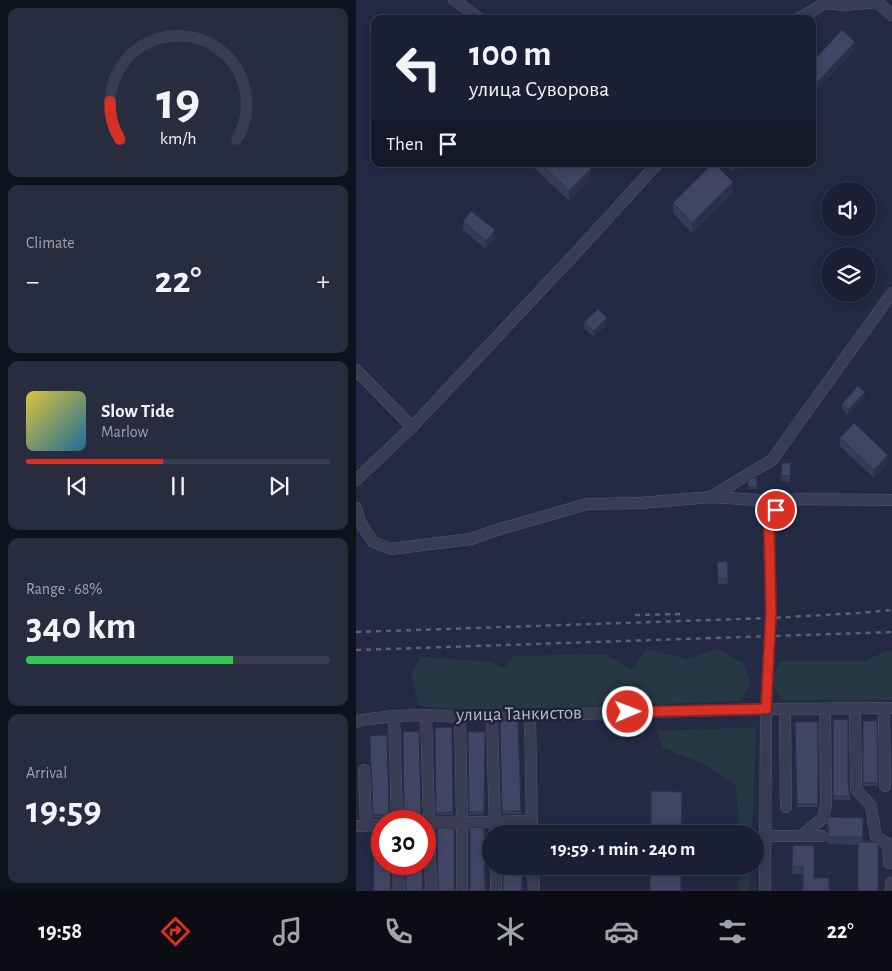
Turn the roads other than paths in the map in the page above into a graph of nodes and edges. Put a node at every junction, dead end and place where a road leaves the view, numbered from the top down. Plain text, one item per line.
1 (454, 0) edge
2 (878, 1) edge
3 (842, 3) edge
4 (475, 15) edge
5 (805, 15) edge
6 (892, 15) edge
7 (654, 167) edge
8 (892, 293) edge
9 (356, 370) edge
10 (412, 427) junction
11 (356, 480) edge
12 (711, 497) junction
13 (892, 500) edge
14 (356, 508) edge
15 (776, 510) junction
16 (766, 712) junction
17 (889, 712) edge
18 (855, 714) junction
19 (426, 715) junction
20 (530, 715) junction
21 (825, 715) junction
22 (394, 716) junction
23 (460, 716) junction
24 (492, 716) junction
25 (785, 716) junction
26 (356, 722) edge
27 (364, 770) dead end
28 (886, 786) dead end
29 (786, 806) dead end
30 (397, 810) edge
31 (427, 810) edge
32 (532, 821) junction
33 (462, 822) junction
34 (495, 822) junction
35 (436, 823) edge
36 (532, 825) edge
37 (361, 826) edge
38 (765, 836) junction
39 (801, 836) junction
40 (822, 836) dead end
41 (889, 863) dead end
42 (398, 875) edge
43 (430, 875) edge
44 (496, 875) edge
45 (533, 875) edge
46 (399, 891) edge
47 (431, 891) edge
48 (462, 891) edge
49 (496, 891) edge
50 (534, 891) edge
51 (765, 891) edge

1 - 4 street
2 - 3 street
2 - 6 street
3 - 5 street
7 - 10 street
8 - 12 street
9 - 10 street
10 - 11 street
12 - 14 street
12 - 15 street
13 - 15 street
15 - 16 street
16 - 17 street, улица Танкистов
16 - 20 street, улица Танкистов
16 - 25 street
16 - 38 street
17 - 18 street
17 - 28 street
18 - 21 street
18 - 41 street
19 - 22 street, улица Танкистов
19 - 23 street, улица Танкистов
19 - 31 street
20 - 24 street, улица Танкистов
20 - 32 street
21 - 25 street
21 - 39 street
22 - 26 street, улица Танкистов
22 - 30 street
23 - 24 street, улица Танкистов
23 - 33 street
24 - 34 street
25 - 29 street
27 - 37 street
32 - 34 street
32 - 36 street
33 - 34 street
33 - 35 street
33 - 48 street
38 - 39 street
38 - 51 street
39 - 40 street
42 - 46 street
43 - 47 street
44 - 49 street
45 - 50 street

